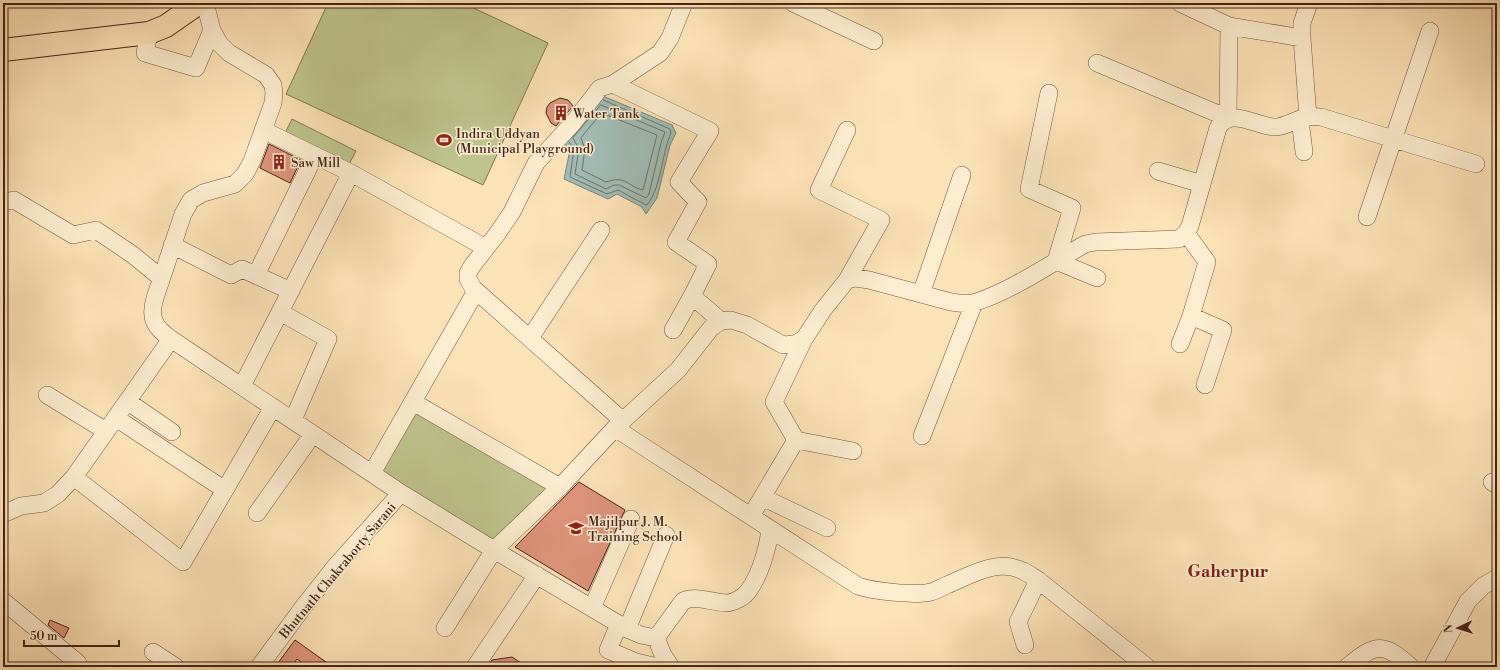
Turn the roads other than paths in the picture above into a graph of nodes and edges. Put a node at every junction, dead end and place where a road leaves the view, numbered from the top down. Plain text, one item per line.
1 (199, 3) edge
2 (205, 3) edge
3 (684, 3) edge
4 (794, 3) edge
5 (1180, 3) edge
6 (1309, 3) edge
7 (1229, 26) junction
8 (212, 30) junction
9 (1430, 31) dead end
10 (149, 33) junction
11 (1302, 38) junction
12 (874, 41) dead end
13 (3, 50) edge
14 (1097, 64) dead end
15 (613, 84) junction
16 (1049, 92) dead end
17 (1228, 118) junction
18 (1304, 118) junction
19 (263, 130) junction
20 (847, 130) dead end
21 (1393, 139) junction
22 (1304, 152) dead end
23 (315, 155) junction
24 (1476, 164) dead end
25 (1158, 171) dead end
26 (351, 173) junction
27 (962, 175) dead end
28 (1202, 184) junction
29 (3, 202) edge
30 (1367, 217) dead end
31 (601, 230) dead end
32 (1186, 233) junction
33 (172, 245) junction
34 (486, 248) junction
35 (1056, 261) junction
36 (256, 275) junction
37 (161, 278) junction
38 (1097, 278) dead end
39 (847, 280) junction
40 (290, 291) junction
41 (476, 291) junction
42 (921, 294) junction
43 (692, 296) junction
44 (974, 303) junction
45 (280, 312) junction
46 (1191, 316) junction
47 (720, 321) junction
48 (673, 330) dead end
49 (530, 338) junction
50 (171, 339) junction
51 (804, 339) junction
52 (1180, 344) dead end
53 (1205, 385) dead end
54 (242, 386) junction
55 (47, 395) dead end
56 (127, 401) junction
57 (413, 402) junction
58 (273, 407) junction
59 (293, 420) junction
60 (111, 424) junction
61 (619, 424) junction
62 (172, 432) dead end
63 (314, 434) junction
64 (922, 436) dead end
65 (796, 440) junction
66 (853, 451) dead end
67 (372, 473) junction
68 (74, 477) junction
69 (560, 487) junction
70 (225, 490) junction
71 (401, 492) junction
72 (762, 497) junction
73 (257, 513) dead end
74 (3, 514) edge
75 (751, 516) junction
76 (631, 519) dead end
77 (827, 528) dead end
78 (770, 529) junction
79 (666, 535) dead end
80 (494, 550) junction
81 (537, 575) junction
82 (1497, 578) edge
83 (1038, 580) junction
84 (3, 601) edge
85 (592, 608) junction
86 (623, 627) junction
87 (445, 628) dead end
88 (656, 638) junction
89 (1025, 645) dead end
90 (153, 652) dead end
91 (635, 664) edge
92 (76, 667) edge
93 (176, 667) edge
94 (259, 667) edge
95 (475, 667) edge
96 (658, 667) edge
97 (671, 667) edge
98 (1147, 667) edge
99 (1347, 667) edge
100 (1411, 667) edge
101 (1432, 667) edge

1 - 10 main road
2 - 8 street
3 - 15 street
4 - 12 street
5 - 7 street
6 - 11 street
7 - 11 street
7 - 17 street
8 - 10 street
8 - 19 street
9 - 21 street
10 - 13 main road
11 - 18 street
14 - 17 street
15 - 34 street
15 - 43 street
16 - 35 street
17 - 18 street
17 - 28 street
18 - 21 street
18 - 22 street
19 - 23 street
19 - 33 street
20 - 39 street
21 - 24 street
21 - 30 street
23 - 26 street
23 - 36 street
25 - 28 street
26 - 34 street
26 - 40 street
27 - 42 street
28 - 32 street
29 - 37 street
31 - 49 street
32 - 35 street
32 - 46 street
33 - 36 street
33 - 37 street
34 - 41 street
35 - 38 street
35 - 44 street
36 - 40 street
37 - 50 street
39 - 42 street
39 - 51 street
40 - 45 street
41 - 49 street
41 - 57 street
42 - 44 street
43 - 47 street
43 - 48 street
44 - 64 street
45 - 54 street
45 - 59 street
46 - 52 street
46 - 53 street
47 - 51 street
47 - 61 street
49 - 61 street
50 - 54 street
50 - 56 street
51 - 65 street
54 - 58 street
55 - 60 street
56 - 60 street
56 - 62 street
57 - 67 street
57 - 69 street
58 - 59 street
58 - 70 street
59 - 63 street
60 - 68 street
60 - 70 street
61 - 69 street
61 - 75 street
63 - 67 street
63 - 73 street
65 - 66 street
65 - 72 street
67 - 71 street
68 - 70 street
68 - 74 street
69 - 80 street
71 - 80 street
71 - 94 street, Bhutnath Chakraborty Sarani
72 - 75 street
72 - 77 street
75 - 78 street
76 - 85 street
78 - 83 street
78 - 88 street
79 - 86 street
80 - 81 street
80 - 87 street
81 - 85 street
81 - 95 street
82 - 101 street
83 - 89 street
83 - 98 street
84 - 92 street
85 - 86 street
86 - 88 street
86 - 91 street
88 - 97 street
90 - 93 street
91 - 96 street
99 - 100 street

